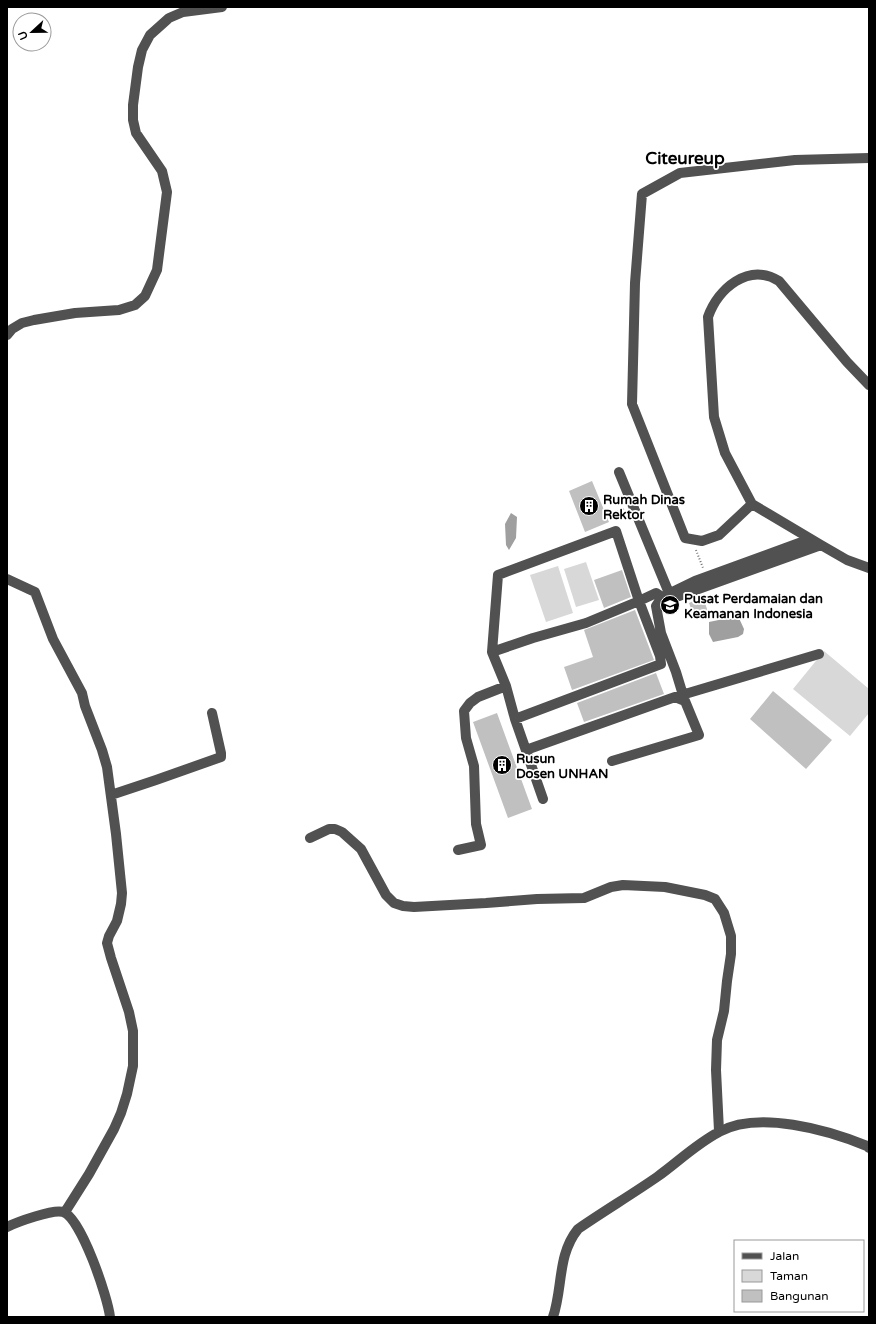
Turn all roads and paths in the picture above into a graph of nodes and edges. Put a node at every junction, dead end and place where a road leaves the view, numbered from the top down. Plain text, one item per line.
1 (222, 7) edge
2 (869, 158) edge
3 (7, 335) edge
4 (869, 385) edge
5 (619, 472) dead end
6 (752, 504) junction
7 (633, 505) junction
8 (609, 515) dead end
9 (692, 539) junction
10 (810, 539) junction
11 (821, 545) junction
12 (869, 568) edge
13 (707, 576) junction
14 (7, 579) edge
15 (666, 595) junction
16 (639, 601) junction
17 (492, 652) junction
18 (819, 654) dead end
19 (506, 686) junction
20 (679, 696) junction
21 (212, 713) dead end
22 (515, 719) junction
23 (526, 750) junction
24 (612, 761) dead end
25 (111, 795) junction
26 (543, 799) dead end
27 (310, 838) dead end
28 (458, 850) dead end
29 (720, 1131) junction
30 (869, 1148) edge
31 (65, 1212) junction
32 (7, 1227) edge
33 (110, 1317) edge
34 (553, 1317) edge

1 - 3 street
2 - 9 street
4 - 6 street
5 - 7 street
6 - 9 street
6 - 10 street
7 - 8 path
7 - 15 street
9 - 13 path
10 - 11 street
10 - 13 street
11 - 12 street
11 - 15 street
13 - 15 street
14 - 25 street
15 - 16 street
15 - 20 street
16 - 17 street
16 - 17 street
16 - 22 street
17 - 19 street
18 - 20 street
19 - 22 street
19 - 28 street
20 - 23 street
20 - 24 street
21 - 25 street
22 - 23 street
23 - 26 street
25 - 31 street
27 - 29 street
29 - 30 street
29 - 34 street
31 - 32 street
31 - 33 street

